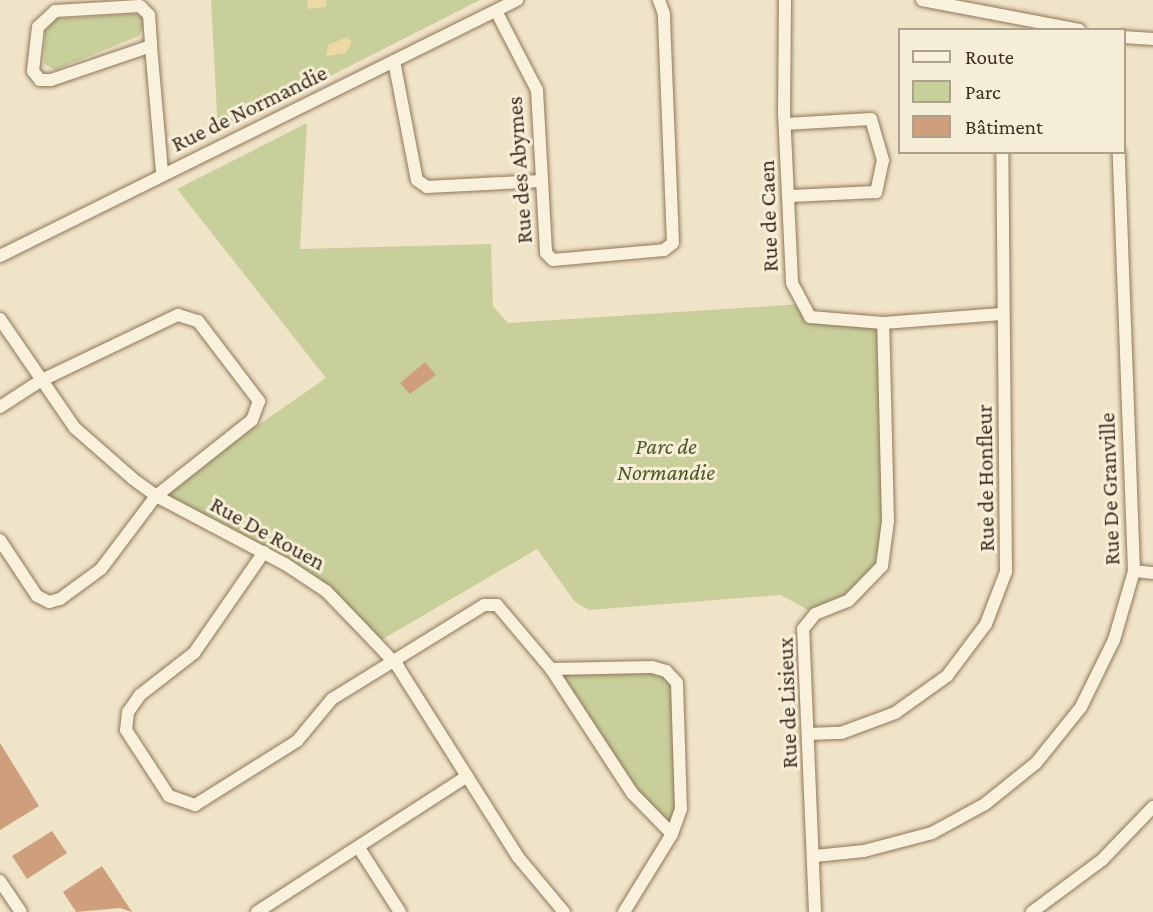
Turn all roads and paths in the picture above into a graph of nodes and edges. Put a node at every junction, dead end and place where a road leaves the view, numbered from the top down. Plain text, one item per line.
1 (517, 0) edge
2 (659, 0) edge
3 (785, 0) edge
4 (922, 0) edge
5 (496, 11) junction
6 (1069, 28) edge
7 (1125, 37) edge
8 (1153, 39) edge
9 (151, 46) junction
10 (394, 61) junction
11 (785, 124) junction
12 (1002, 154) edge
13 (1119, 154) edge
14 (162, 173) junction
15 (541, 181) junction
16 (791, 196) junction
17 (0, 256) edge
18 (1002, 314) junction
19 (0, 319) edge
20 (883, 323) junction
21 (40, 381) junction
22 (0, 407) edge
23 (156, 496) junction
24 (0, 540) edge
25 (264, 552) junction
26 (1134, 570) junction
27 (1153, 573) edge
28 (394, 662) junction
29 (551, 669) junction
30 (808, 734) junction
31 (467, 776) junction
32 (1153, 807) edge
33 (672, 835) junction
34 (359, 848) junction
35 (815, 856) junction
36 (0, 881) edge
37 (21, 912) edge
38 (257, 912) edge
39 (400, 912) edge
40 (564, 912) edge
41 (624, 912) edge
42 (815, 912) edge
43 (1032, 912) edge

1 - 5 street, Rue de Normandie
2 - 15 street, Rue des Abymes
3 - 11 street, Rue de Caen
4 - 6 street
5 - 10 street, Rue de Normandie
5 - 15 street, Rue des Abymes
7 - 8 street
9 - 9 street
9 - 14 street
10 - 14 street, Rue de Normandie
10 - 15 street
11 - 16 street, Rue de Caen
11 - 16 street
12 - 18 street, Rue de Honfleur
13 - 26 street, Rue De Granville
14 - 17 street, Rue de Normandie
16 - 20 street, Rue de Caen
18 - 20 street, Rue de Caen
18 - 30 street, Rue de Honfleur
19 - 21 street, Rue De Rouen
20 - 30 street, Rue de Lisieux
21 - 22 street
21 - 23 street, Rue De Rouen
21 - 23 street
23 - 24 street
23 - 25 street, Rue De Rouen
25 - 28 street, Rue De Rouen
25 - 28 street
26 - 27 street
26 - 35 street, Rue De Granville
28 - 29 street
28 - 31 street, Rue De Rouen
29 - 33 street
29 - 33 street
30 - 35 street, Rue de Lisieux
31 - 34 street
31 - 40 street, Rue De Rouen
32 - 43 street
33 - 41 street
34 - 38 street
34 - 39 street
35 - 42 street, Rue de Lisieux
36 - 37 street

